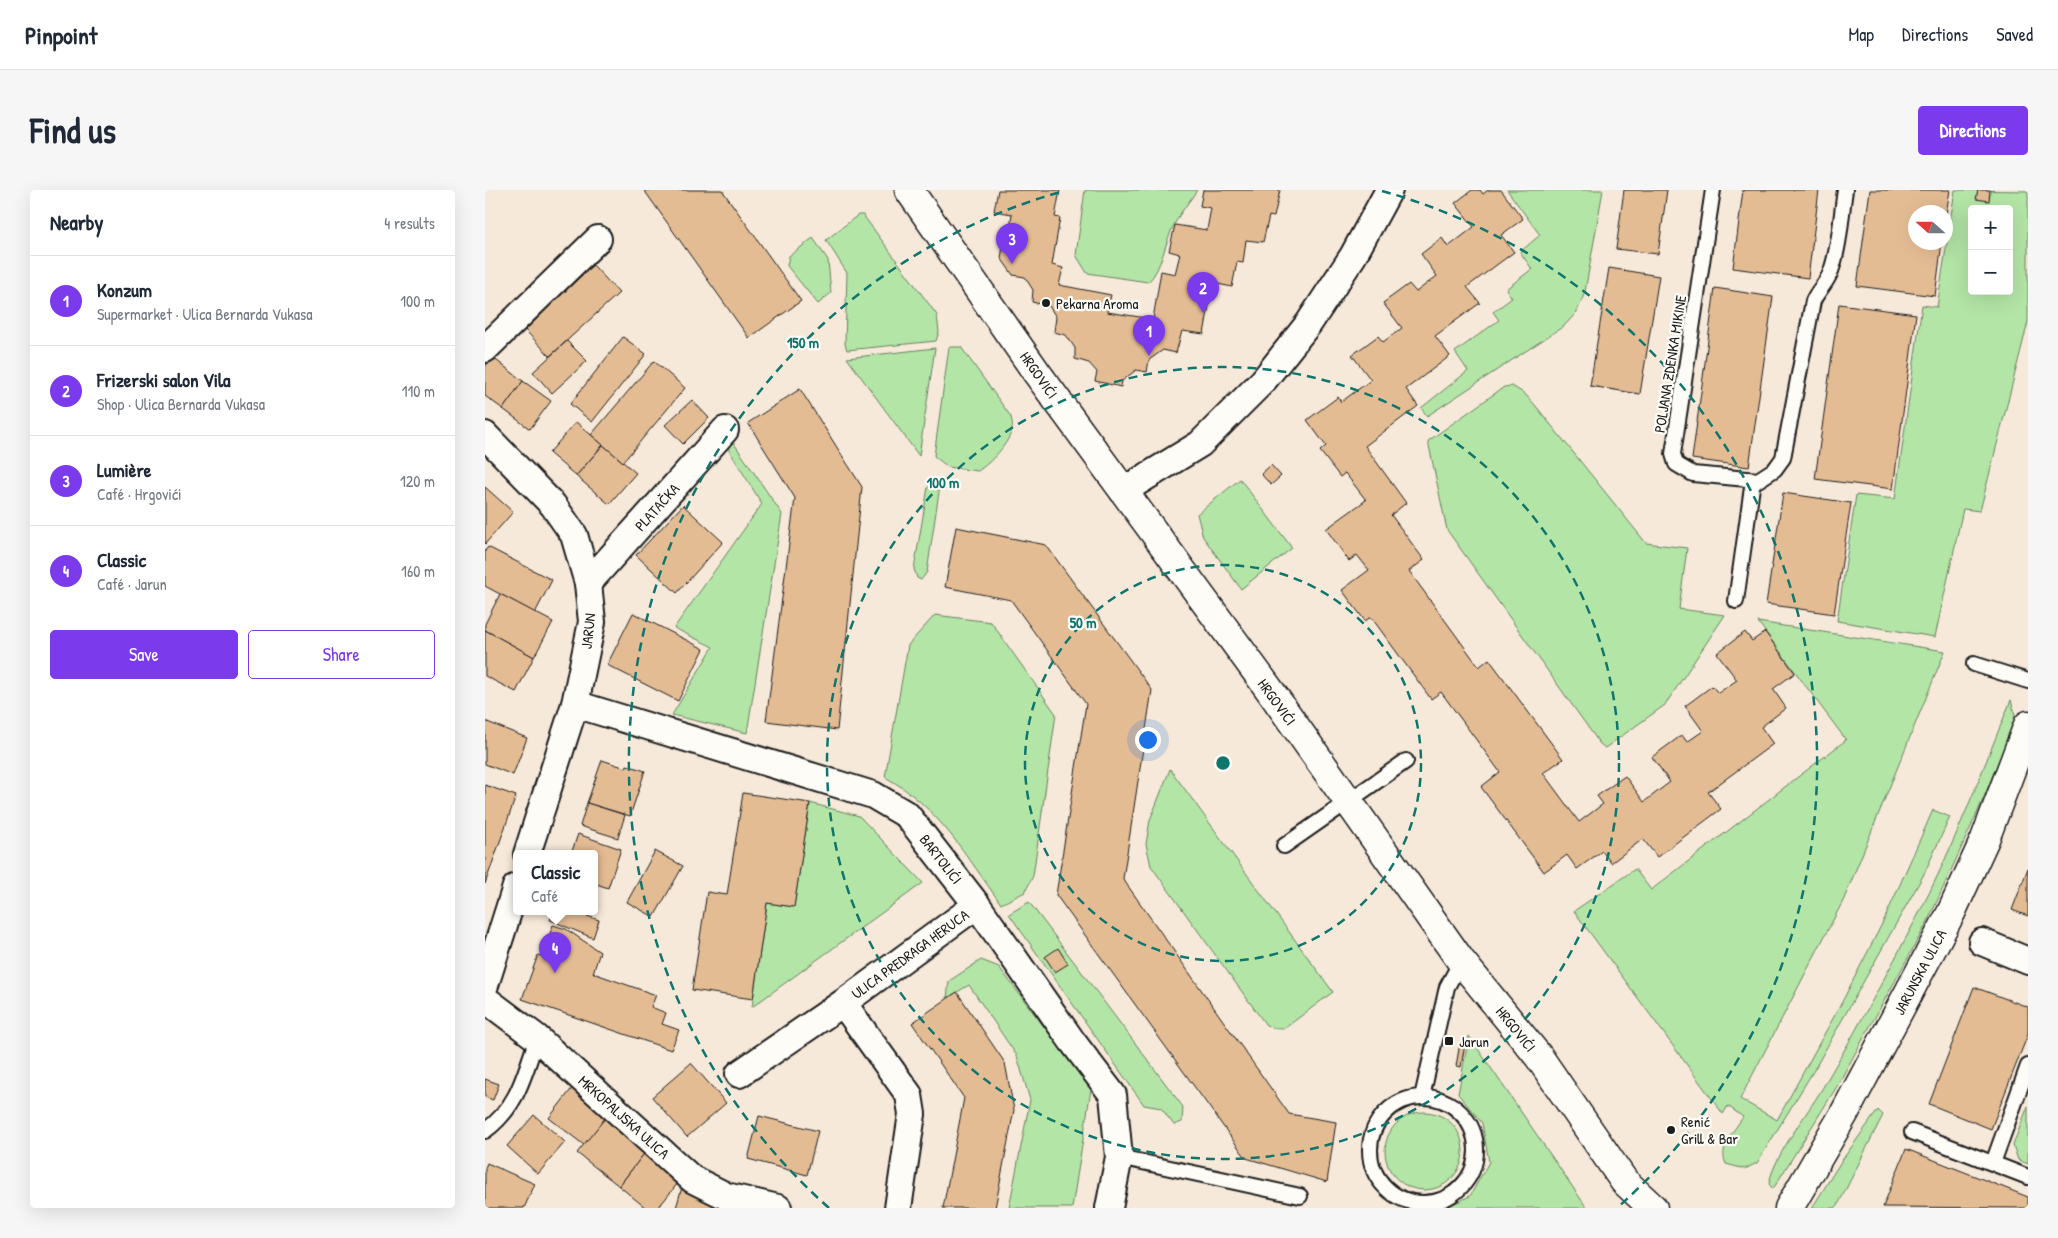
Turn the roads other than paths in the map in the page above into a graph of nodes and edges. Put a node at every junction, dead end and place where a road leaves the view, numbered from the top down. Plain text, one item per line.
1 (909, 190) edge
2 (1389, 190) edge
3 (1713, 190) edge
4 (1845, 190) edge
5 (598, 240) dead end
6 (485, 349) edge
7 (725, 430) dead end
8 (485, 435) edge
9 (1753, 480) junction
10 (1123, 491) junction
11 (589, 583) junction
12 (1736, 601) dead end
13 (1974, 664) dead end
14 (2028, 681) edge
15 (575, 704) junction
16 (2028, 725) edge
17 (1406, 761) dead end
18 (1347, 801) junction
19 (1285, 846) dead end
20 (528, 850) edge
21 (513, 897) edge
22 (977, 905) junction
23 (1982, 942) dead end
24 (1461, 961) junction
25 (2028, 961) edge
26 (485, 985) edge
27 (485, 999) edge
28 (843, 1003) junction
29 (537, 1038) junction
30 (2028, 1066) edge
31 (739, 1074) dead end
32 (1422, 1097) junction
33 (485, 1131) edge
34 (1912, 1132) dead end
35 (1119, 1157) junction
36 (1993, 1163) junction
37 (2028, 1177) edge
38 (1300, 1196) dead end
39 (778, 1208) edge
40 (897, 1208) edge
41 (1109, 1208) edge
42 (1653, 1208) edge
43 (1789, 1208) edge

1 - 10 street, HRGOVIĆI
2 - 10 street
3 - 9 lane, POLJANA ZDENKA MIKINE
4 - 9 lane
5 - 6 street
7 - 11 street, PLATAČKA
8 - 11 street, JARUN
9 - 12 lane
10 - 18 street, HRGOVIĆI
11 - 15 street, JARUN
13 - 14 lane
15 - 20 street, JARUN
15 - 22 street, BARTOLIĆI
16 - 43 street, JARUNSKA ULICA
17 - 18 lane
18 - 19 lane
18 - 24 street, HRGOVIĆI
21 - 26 street
22 - 28 street, ULICA PREDRAGA HERUCA
22 - 35 street, BARTOLIĆI
23 - 25 street
24 - 32 lane
24 - 42 street, HRGOVIĆI
27 - 29 street, MRKOPALJSKA ULICA
28 - 31 street, ULICA PREDRAGA HERUCA
28 - 40 street, ULICA PREDRAGA HERUCA
29 - 33 lane
29 - 39 street, MRKOPALJSKA ULICA
30 - 36 lane
32 - 32 lane
34 - 36 lane
35 - 38 lane
35 - 41 street, BARTOLIĆI
36 - 37 lane

